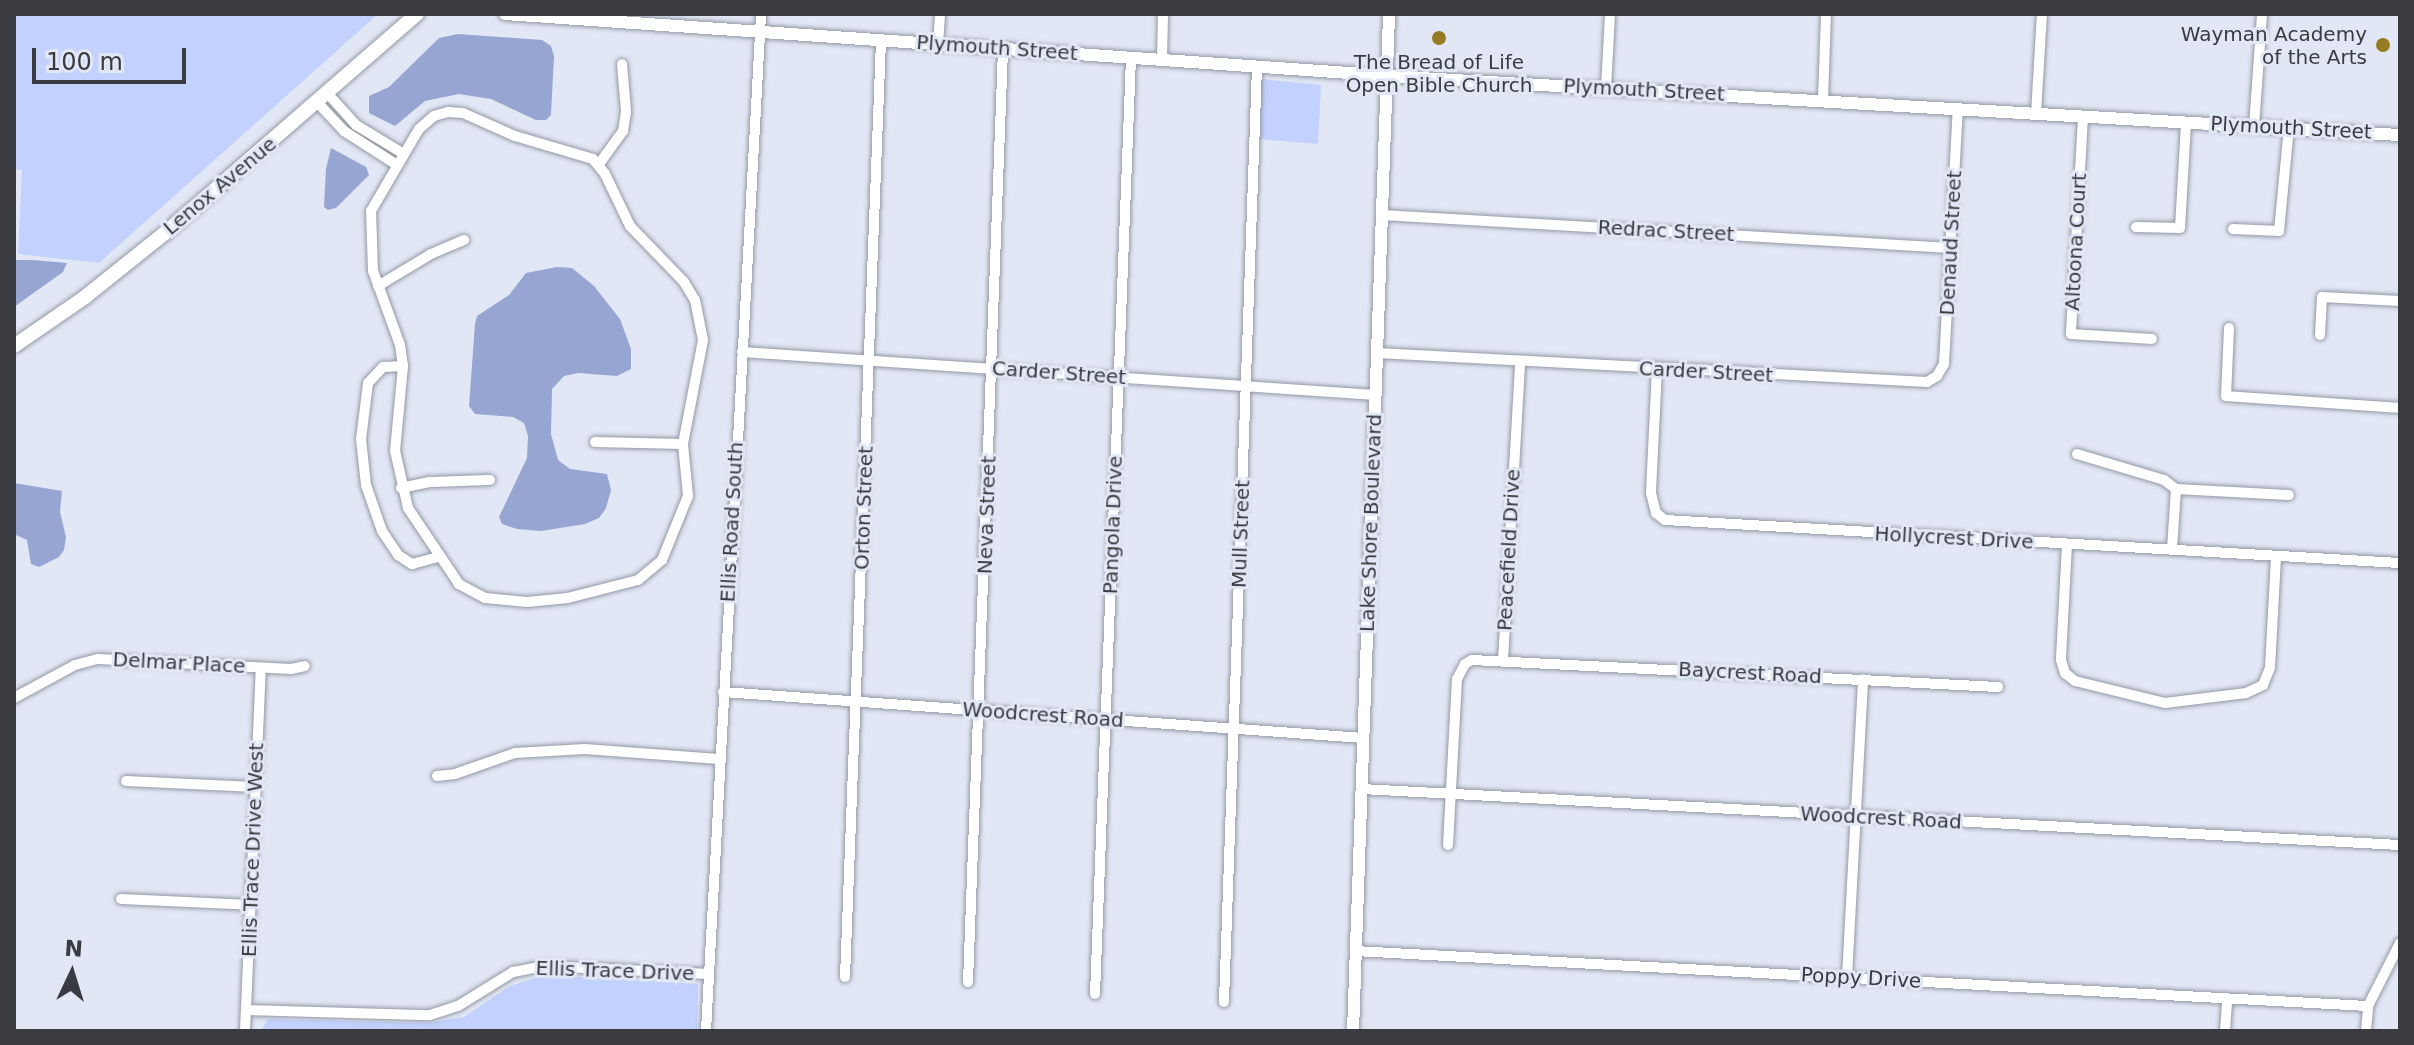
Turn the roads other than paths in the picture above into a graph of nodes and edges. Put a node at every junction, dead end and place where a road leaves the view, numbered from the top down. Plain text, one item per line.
1 (505, 14) edge
2 (761, 14) edge
3 (940, 14) edge
4 (1163, 14) edge
5 (1389, 14) edge
6 (1610, 14) edge
7 (1826, 14) edge
8 (2042, 14) edge
9 (2262, 14) edge
10 (412, 15) edge
11 (760, 31) junction
12 (881, 40) junction
13 (938, 44) junction
14 (1003, 48) junction
15 (1131, 57) junction
16 (1162, 59) junction
17 (622, 64) dead end
18 (1257, 66) junction
19 (1387, 76) junction
20 (1606, 88) junction
21 (323, 98) junction
22 (1823, 100) junction
23 (1958, 109) junction
24 (2036, 114) junction
25 (2083, 117) junction
26 (2186, 123) junction
27 (2254, 126) junction
28 (2289, 128) junction
29 (2400, 135) edge
30 (404, 154) junction
31 (599, 164) junction
32 (397, 165) junction
33 (1382, 215) junction
34 (2136, 227) dead end
35 (2233, 229) dead end
36 (464, 240) dead end
37 (1951, 248) junction
38 (378, 286) junction
39 (2400, 301) edge
40 (2229, 328) dead end
41 (2320, 335) dead end
42 (2152, 339) dead end
43 (14, 346) edge
44 (742, 352) junction
45 (1377, 353) junction
46 (870, 360) junction
47 (1520, 361) junction
48 (403, 366) junction
49 (992, 369) junction
50 (1657, 369) junction
51 (1937, 376) joint
52 (1118, 378) junction
53 (1246, 386) junction
54 (1376, 395) junction
55 (2400, 408) edge
56 (595, 442) dead end
57 (683, 444) junction
58 (2077, 454) dead end
59 (490, 480) dead end
60 (401, 488) junction
61 (2176, 489) junction
62 (2289, 495) dead end
63 (2067, 544) junction
64 (2172, 549) junction
65 (2276, 556) junction
66 (438, 557) junction
67 (2400, 563) edge
68 (1503, 660) junction
69 (305, 666) dead end
70 (261, 668) junction
71 (1863, 679) junction
72 (1998, 687) dead end
73 (723, 692) junction
74 (14, 698) edge
75 (857, 702) junction
76 (979, 711) junction
77 (1107, 720) junction
78 (1234, 729) junction
79 (1363, 738) junction
80 (719, 759) junction
81 (437, 776) dead end
82 (126, 781) dead end
83 (255, 787) junction
84 (1362, 789) junction
85 (1450, 794) junction
86 (1856, 816) junction
87 (1448, 845) dead end
88 (2400, 845) edge
89 (121, 899) dead end
90 (251, 905) junction
91 (2400, 943) edge
92 (1355, 951) junction
93 (709, 974) junction
94 (845, 977) dead end
95 (1847, 977) junction
96 (968, 982) dead end
97 (1095, 994) dead end
98 (2227, 999) junction
99 (1224, 1002) dead end
100 (2368, 1006) junction
101 (246, 1010) junction
102 (245, 1031) edge
103 (706, 1031) edge
104 (1353, 1031) edge
105 (2225, 1031) edge
106 (2366, 1031) edge

1 - 11 street, Plymouth Street
2 - 11 street, Ellis Road South
3 - 13 street
4 - 16 street
5 - 19 street, Lake Shore Boulevard
6 - 20 street
7 - 22 street
8 - 24 street
9 - 27 street
10 - 21 main road, Lenox Avenue
11 - 12 street, Plymouth Street
11 - 44 street, Ellis Road South
12 - 13 street, Plymouth Street
12 - 46 street, Orton Street
13 - 14 street, Plymouth Street
14 - 15 street, Plymouth Street
14 - 49 street, Neva Street
15 - 16 street, Plymouth Street
15 - 52 street, Pangola Drive
16 - 18 street, Plymouth Street
17 - 31 street
18 - 19 street, Plymouth Street
18 - 53 street, Mull Street
19 - 20 street, Plymouth Street
19 - 33 street, Lake Shore Boulevard
20 - 22 street, Plymouth Street
21 - 30 street
21 - 32 street
21 - 43 main road, Lenox Avenue
22 - 23 street, Plymouth Street
23 - 24 street, Plymouth Street
23 - 37 street, Denaud Street
24 - 25 street, Plymouth Street
25 - 26 street, Plymouth Street
25 - 42 street, Altoona Court
26 - 27 street, Plymouth Street
26 - 34 street
27 - 28 street, Plymouth Street
28 - 29 street, Plymouth Street
28 - 35 street
30 - 31 street
30 - 32 street
31 - 57 street
32 - 38 street
33 - 37 street, Redrac Street
33 - 45 street, Lake Shore Boulevard
36 - 38 street
37 - 51 street, Denaud Street
38 - 48 street
39 - 41 street
40 - 55 street
44 - 46 street, Carder Street
44 - 73 street, Ellis Road South
45 - 47 street, Carder Street
45 - 54 street, Lake Shore Boulevard
46 - 49 street, Carder Street
46 - 75 street, Orton Street
47 - 50 street, Carder Street
47 - 68 street, Peacefield Drive
48 - 60 street
48 - 66 street
49 - 52 street, Carder Street
49 - 76 street, Neva Street
50 - 51 street, Carder Street
50 - 63 street, Hollycrest Drive
52 - 53 street, Carder Street
52 - 77 street, Pangola Drive
53 - 54 street, Carder Street
53 - 78 street, Mull Street
54 - 79 street, Lake Shore Boulevard
56 - 57 street
57 - 66 street
58 - 61 street
59 - 60 street
60 - 66 street
61 - 62 street
61 - 64 street
63 - 64 street, Hollycrest Drive
63 - 65 street
64 - 65 street, Hollycrest Drive
65 - 67 street, Hollycrest Drive
68 - 71 street, Baycrest Road
68 - 85 street, Peacefield Drive
69 - 70 street, Delmar Place
70 - 74 street, Delmar Place
70 - 83 street, Ellis Trace Drive West
71 - 72 street, Baycrest Road
71 - 86 street
73 - 75 street, Woodcrest Road
73 - 80 street, Ellis Road South
75 - 76 street, Woodcrest Road
75 - 94 street, Orton Street
76 - 77 street, Woodcrest Road
76 - 96 street, Neva Street
77 - 78 street, Woodcrest Road
77 - 97 street, Pangola Drive
78 - 79 street, Woodcrest Road
78 - 99 street, Mull Street
79 - 84 street, Lake Shore Boulevard
80 - 81 street
80 - 93 street, Ellis Road South
82 - 83 street
83 - 90 street, Ellis Trace Drive West
84 - 85 street, Woodcrest Road
84 - 92 street, Lake Shore Boulevard
85 - 86 street, Woodcrest Road
85 - 87 street, Peacefield Drive
86 - 88 street, Woodcrest Road
86 - 95 street
89 - 90 street
90 - 101 street, Ellis Trace Drive West
91 - 100 street
92 - 95 street, Poppy Drive
92 - 104 street, Lake Shore Boulevard
93 - 101 street, Ellis Trace Drive
93 - 103 street, Ellis Road South
95 - 98 street, Poppy Drive
98 - 100 street, Poppy Drive
98 - 105 street
100 - 106 street
101 - 102 street, Ellis Trace Drive West

